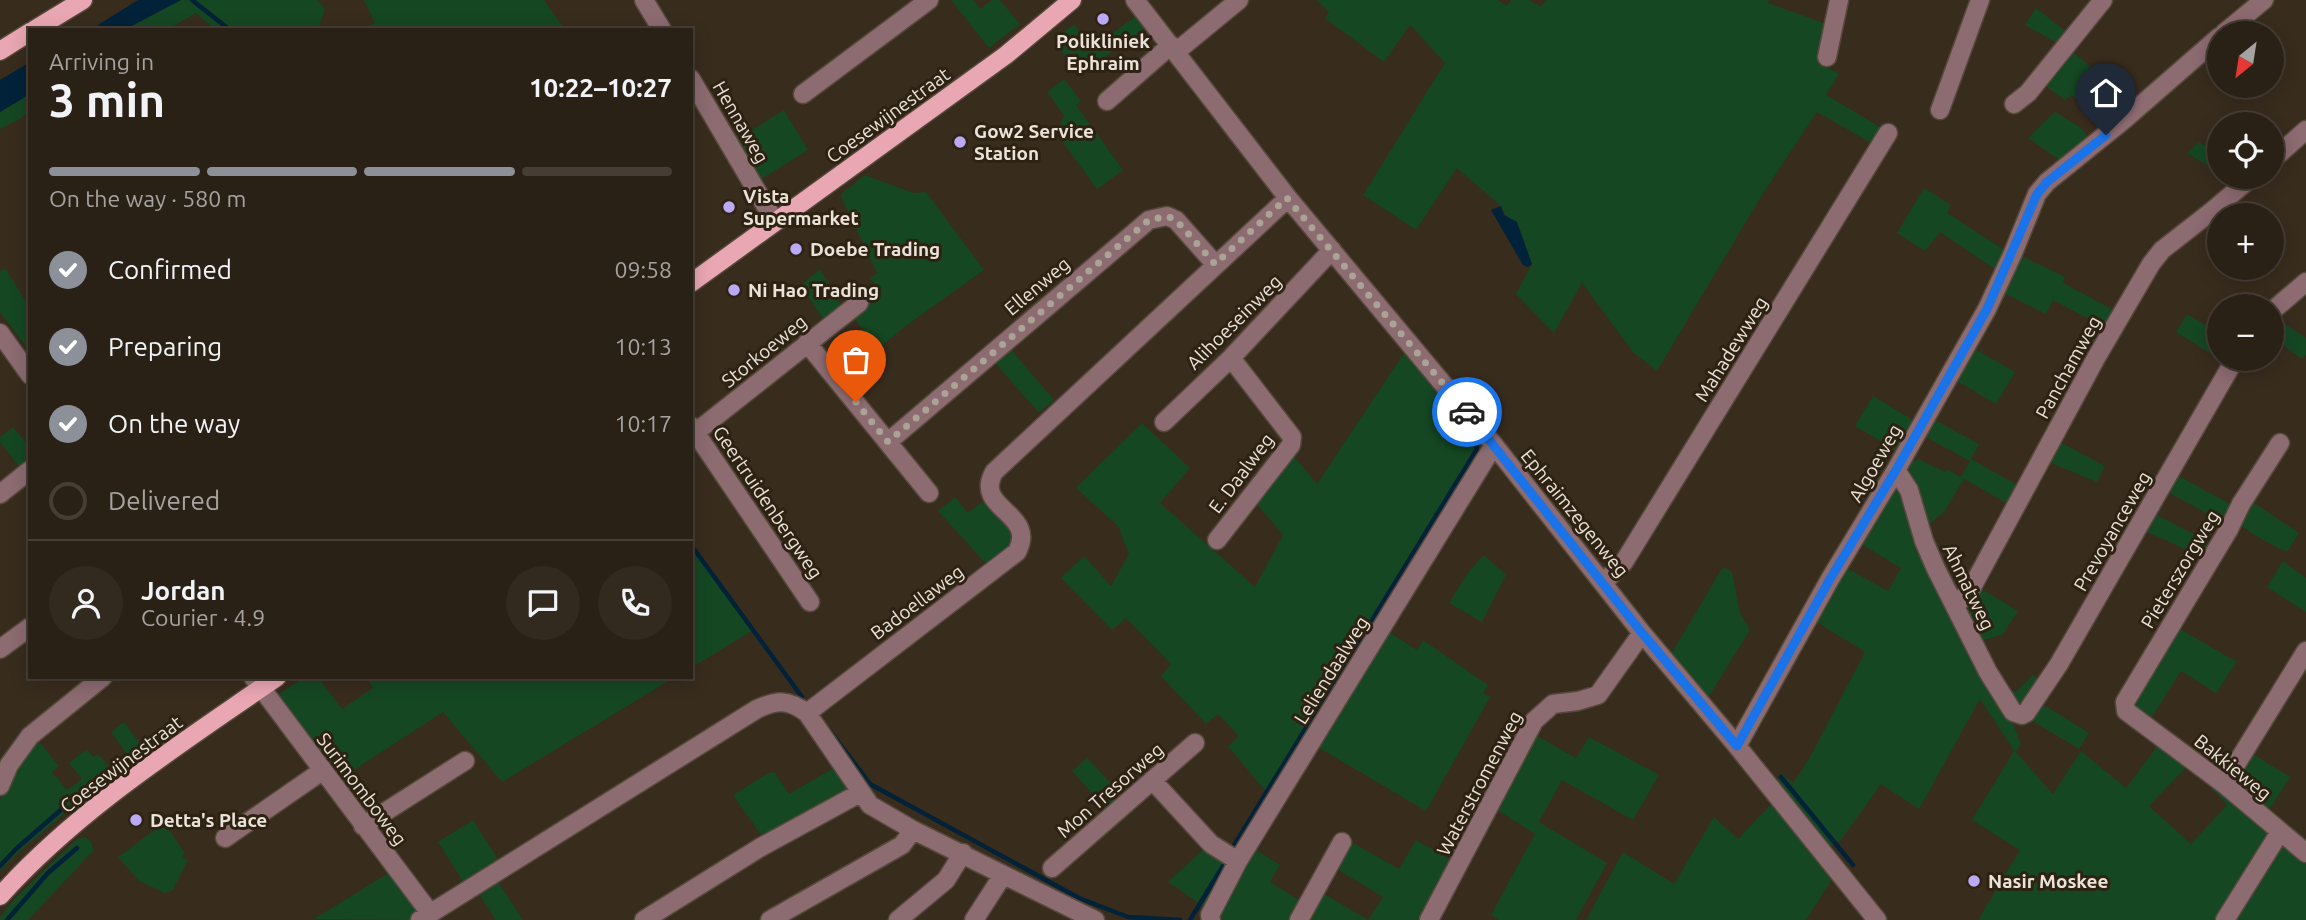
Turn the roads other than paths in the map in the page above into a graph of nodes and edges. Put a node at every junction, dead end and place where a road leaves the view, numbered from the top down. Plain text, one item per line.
1 (83, 0) edge
2 (644, 0) edge
3 (929, 0) edge
4 (1072, 0) edge
5 (1135, 0) edge
6 (1239, 0) edge
7 (1839, 0) edge
8 (1980, 0) edge
9 (2103, 0) edge
10 (2264, 0) edge
11 (2239, 21) edge
12 (37, 28) edge
13 (661, 28) edge
14 (28, 34) edge
15 (2207, 47) edge
16 (1174, 48) junction
17 (0, 51) edge
18 (1827, 57) dead end
19 (693, 82) edge
20 (803, 94) dead end
21 (1107, 101) dead end
22 (2014, 104) dead end
23 (1940, 110) dead end
24 (2306, 130) edge
25 (1888, 133) dead end
26 (2284, 149) edge
27 (2238, 189) edge
28 (1287, 198) junction
29 (775, 222) junction
30 (1332, 250) junction
31 (1215, 264) junction
32 (2306, 282) edge
33 (693, 283) edge
34 (2284, 301) edge
35 (859, 303) dead end
36 (0, 333) edge
37 (807, 343) junction
38 (1231, 358) junction
39 (28, 371) edge
40 (2228, 371) edge
41 (1164, 422) dead end
42 (693, 429) edge
43 (888, 442) junction
44 (2280, 443) dead end
45 (1494, 445) junction
46 (1896, 470) junction
47 (28, 472) edge
48 (929, 493) dead end
49 (0, 494) edge
50 (1217, 540) dead end
51 (1604, 582) junction
52 (810, 602) dead end
53 (1955, 606) junction
54 (28, 628) edge
55 (1642, 633) junction
56 (0, 649) edge
57 (2306, 651) edge
58 (101, 679) edge
59 (257, 683) edge
60 (807, 713) junction
61 (2017, 715) joint
62 (2133, 715) joint
63 (1195, 743) dead end
64 (1737, 746) junction
65 (465, 761) dead end
66 (322, 771) junction
67 (1153, 781) junction
68 (2224, 784) junction
69 (0, 786) edge
70 (860, 793) junction
71 (363, 826) junction
72 (913, 830) junction
73 (2280, 832) junction
74 (225, 838) dead end
75 (1342, 842) dead end
76 (963, 853) junction
77 (2306, 853) edge
78 (1238, 861) junction
79 (1052, 868) dead end
80 (1003, 875) junction
81 (0, 896) edge
82 (425, 917) edge
83 (644, 920) edge
84 (770, 920) edge
85 (898, 920) edge
86 (974, 920) edge
87 (1095, 920) edge
88 (1211, 920) edge
89 (1299, 920) edge
90 (1429, 920) edge
91 (1877, 920) edge
92 (2225, 920) edge

1 - 12 main road
2 - 13 street
3 - 20 street
4 - 29 main road, Coesewijnestraat
5 - 16 street, Ephraimzegenweg
6 - 16 street
7 - 18 street
8 - 23 street
9 - 22 street
10 - 11 street
14 - 17 main road
15 - 46 street, Algoeweg
16 - 21 street
16 - 28 street, Ephraimzegenweg
19 - 29 street, Hennaweg
24 - 26 street
25 - 51 street, Mahadewweg
27 - 53 street, Panchamweg
28 - 30 street, Ephraimzegenweg
28 - 31 street, Badoellaweg
29 - 33 main road, Coesewijnestraat
30 - 38 street, Alihoeseinweg
30 - 45 street, Ephraimzegenweg
31 - 43 street, Ellenweg
31 - 60 street, Badoellaweg
32 - 34 street
35 - 37 street, Storkoeweg
36 - 39 street
37 - 42 street, Storkoeweg
37 - 43 street
38 - 41 street, Alihoeseinweg
38 - 50 street, E. Daalweg
40 - 61 street, Prevoyanceweg
42 - 52 street, Geertruidenbergweg
43 - 48 street
44 - 62 street, Pieterszorgweg
45 - 51 street, Ephraimzegenweg
45 - 78 street, Leliendaalweg
46 - 53 street, Ahmatweg
46 - 64 street, Algoeweg
47 - 49 street
51 - 55 street, Ephraimzegenweg
53 - 61 street, Ahmatweg
54 - 56 street
55 - 64 street, Ephraimzegenweg
55 - 90 street, Waterstromenweg
57 - 68 street
58 - 69 street
59 - 66 street, Surimomboweg
59 - 81 main road, Coesewijnestraat
60 - 70 street
60 - 82 street
62 - 68 street, Bakkieweg
63 - 67 street, Mon Tresorweg
64 - 91 street, Ephraimzegenweg
65 - 71 street
66 - 71 street, Surimomboweg
66 - 74 street
67 - 78 street
67 - 79 street, Mon Tresorweg
68 - 73 street, Bakkieweg
70 - 72 street
70 - 83 street
71 - 82 street, Surimomboweg
72 - 76 street
72 - 84 street
73 - 77 street, Bakkieweg
73 - 92 street
75 - 89 street
76 - 80 street
76 - 85 street
78 - 88 street, Leliendaalweg
80 - 86 street
80 - 87 street

